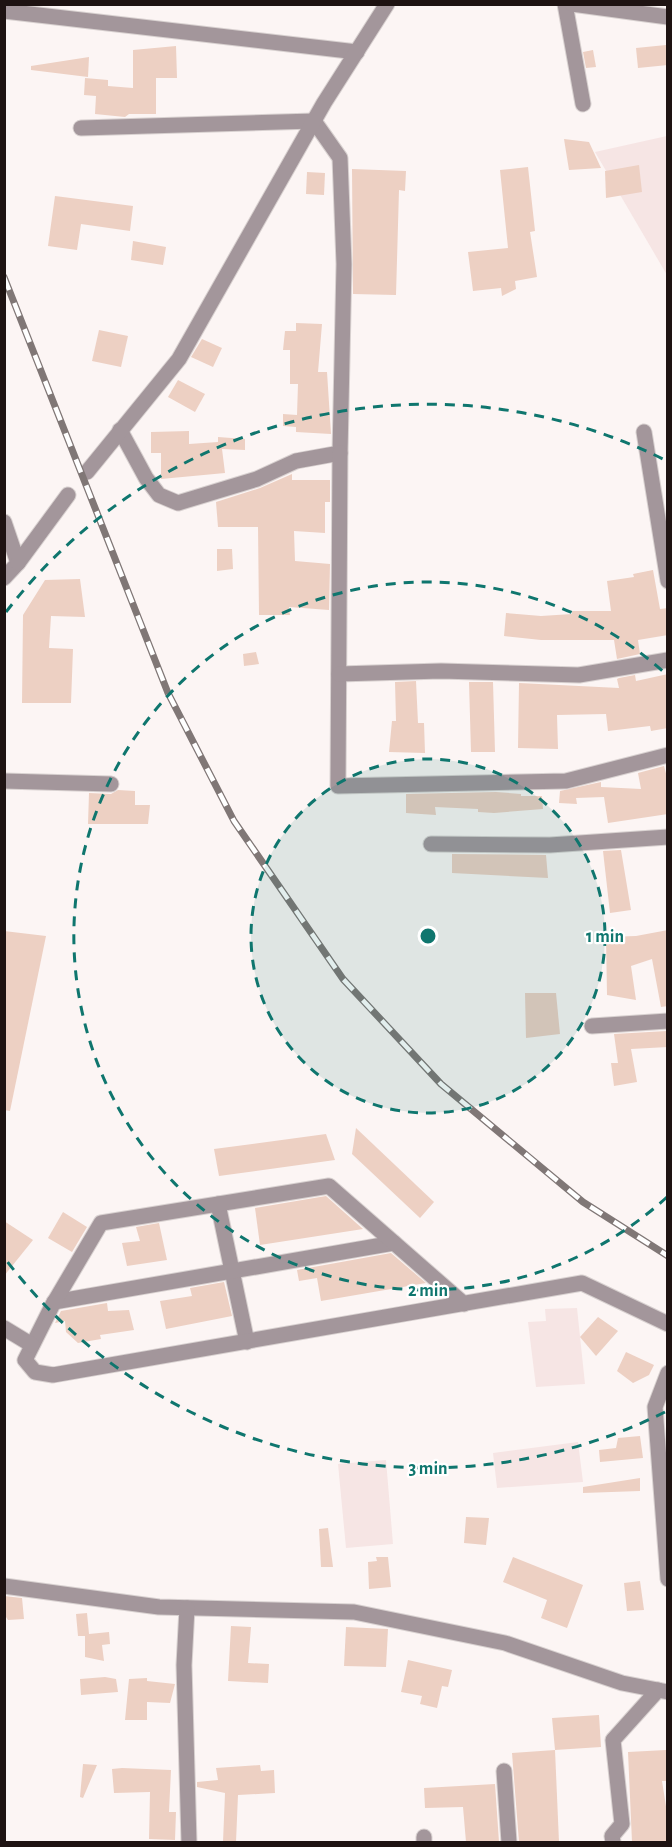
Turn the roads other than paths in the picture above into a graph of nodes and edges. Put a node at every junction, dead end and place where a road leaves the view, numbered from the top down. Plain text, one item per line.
1 (387, 4) edge
2 (565, 4) edge
3 (572, 4) edge
4 (4, 11) edge
5 (668, 17) edge
6 (357, 52) junction
7 (583, 104) dead end
8 (314, 121) junction
9 (81, 128) dead end
10 (120, 430) junction
11 (644, 432) dead end
12 (340, 453) junction
13 (87, 472) dead end
14 (68, 495) dead end
15 (4, 522) edge
16 (18, 563) junction
17 (4, 578) edge
18 (668, 581) edge
19 (668, 660) edge
20 (339, 674) junction
21 (668, 755) edge
22 (4, 781) edge
23 (111, 784) dead end
24 (668, 837) edge
25 (431, 844) dead end
26 (668, 1021) edge
27 (592, 1026) dead end
28 (218, 1204) junction
29 (394, 1244) junction
30 (232, 1271) junction
31 (54, 1302) junction
32 (464, 1304) junction
33 (668, 1324) edge
34 (4, 1328) edge
35 (247, 1342) junction
36 (32, 1345) junction
37 (668, 1373) edge
38 (664, 1486) edge
39 (668, 1580) edge
40 (4, 1586) edge
41 (187, 1608) junction
42 (663, 1691) edge
43 (504, 1771) dead end
44 (189, 1842) edge
45 (509, 1842) edge
46 (613, 1842) edge

1 - 6 street
2 - 7 street
3 - 5 street
4 - 6 street
6 - 8 street
8 - 9 street
8 - 10 street
8 - 12 street
10 - 12 street
10 - 13 street
11 - 18 street
12 - 20 street
14 - 16 street
15 - 16 street
16 - 17 street
19 - 20 street
20 - 21 street
22 - 23 street
24 - 25 street
26 - 27 street
28 - 29 street
28 - 30 street
28 - 31 street
29 - 30 street
29 - 32 street
30 - 31 street
30 - 35 street
31 - 36 street
32 - 33 street
32 - 35 street
34 - 36 street
35 - 36 street
37 - 38 street
38 - 39 street
40 - 41 street
41 - 42 street
41 - 44 street
42 - 46 street
43 - 45 street

